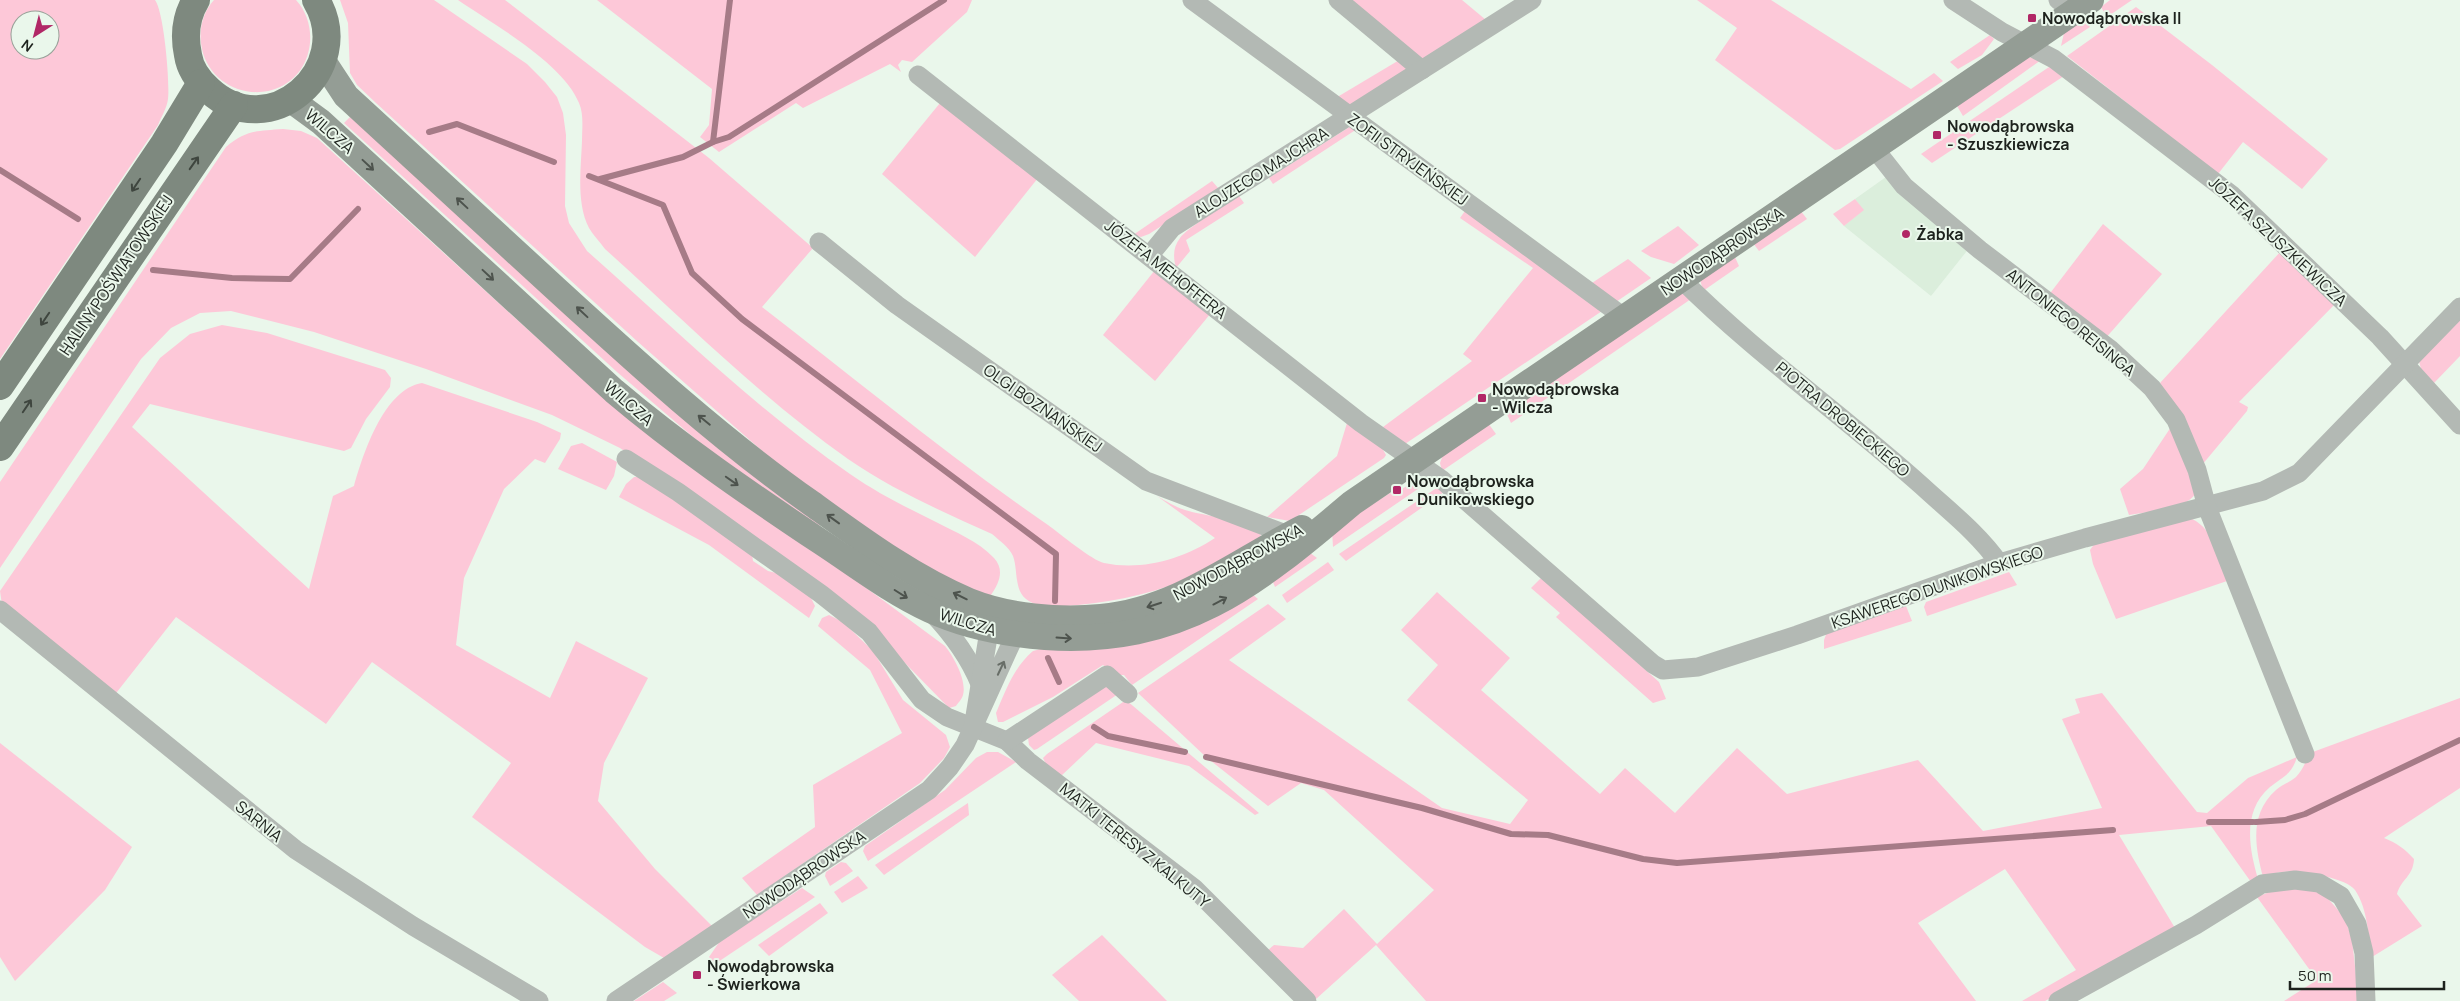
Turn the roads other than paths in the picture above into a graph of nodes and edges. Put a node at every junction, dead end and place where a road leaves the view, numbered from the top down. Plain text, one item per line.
1 (317, 0) edge
2 (1192, 0) edge
3 (1338, 0) edge
4 (1532, 0) edge
5 (1953, 0) edge
6 (2074, 4) edge
7 (187, 5) edge
8 (2028, 44) junction
9 (323, 61) junction
10 (1422, 70) junction
11 (918, 76) dead end
12 (201, 82) junction
13 (291, 100) junction
14 (234, 105) junction
15 (1350, 116) junction
16 (1874, 148) junction
17 (819, 242) dead end
18 (1149, 256) junction
19 (1681, 279) junction
20 (2460, 307) edge
21 (1624, 318) junction
22 (2403, 363) junction
23 (0, 386) edge
24 (2460, 425) edge
25 (0, 447) edge
26 (626, 460) dead end
27 (1415, 460) junction
28 (1352, 503) junction
29 (2207, 507) junction
30 (1288, 535) junction
31 (1999, 563) junction
32 (928, 609) junction
33 (0, 610) edge
34 (1003, 626) junction
35 (980, 684) junction
36 (1128, 694) dead end
37 (973, 728) junction
38 (1008, 741) junction
39 (2305, 754) dead end
40 (540, 1001) edge
41 (616, 1001) edge
42 (1307, 1001) edge
43 (2058, 1001) edge
44 (2366, 1001) edge

1 - 9 main road
2 - 15 street, ZOFII STRYJEŃSKIEJ
3 - 10 street
4 - 10 street, ALOJZEGO MAJCHRA
5 - 8 street, JÓZEFA SZUSZKIEWICZA
6 - 8 street, NOWODĄBROWSKA
7 - 12 main road
8 - 16 street, NOWODĄBROWSKA
8 - 22 street, JÓZEFA SZUSZKIEWICZA
9 - 13 main road
34 -> 9 street, WILCZA
10 - 15 street, ALOJZEGO MAJCHRA
11 - 18 street, JÓZEFA MEHOFFERA
12 - 14 main road
12 -> 23 main road, HALINY POŚWIATOWSKIEJ
13 - 14 main road
13 -> 32 street, WILCZA
25 -> 14 main road, HALINY POŚWIATOWSKIEJ
15 - 18 street, ALOJZEGO MAJCHRA
15 - 21 street, ZOFII STRYJEŃSKIEJ
16 - 19 street, NOWODĄBROWSKA
16 - 29 street, ANTONIEGO REISINGA
17 - 30 street, OLGI BOZNAŃSKIEJ
18 - 27 street, JÓZEFA MEHOFFERA
19 - 21 street, NOWODĄBROWSKA
19 - 31 street, PIOTRA DROBIECKIEGO
20 - 22 street, KSAWEREGO DUNIKOWSKIEGO
21 - 27 street, NOWODĄBROWSKA
22 - 24 street, JÓZEFA SZUSZKIEWICZA
22 - 29 street, KSAWEREGO DUNIKOWSKIEGO
26 - 37 street, MATKI TERESY Z KALKUTY
27 - 28 street, NOWODĄBROWSKA
27 - 31 street, KSAWEREGO DUNIKOWSKIEGO
28 - 30 street, NOWODĄBROWSKA
34 -> 28 street, NOWODĄBROWSKA
29 - 31 street, KSAWEREGO DUNIKOWSKIEGO
29 - 39 street, ANTONIEGO REISINGA
30 -> 34 street, NOWODĄBROWSKA
32 - 34 street, WILCZA
32 - 35 street
33 - 40 street, SARNIA
34 - 35 street, NOWODĄBROWSKA
37 -> 34 street, NOWODĄBROWSKA
35 - 37 street, NOWODĄBROWSKA
36 - 38 street
37 - 38 street, MATKI TERESY Z KALKUTY
37 - 41 street, NOWODĄBROWSKA
38 - 42 street, MATKI TERESY Z KALKUTY
43 - 44 street

